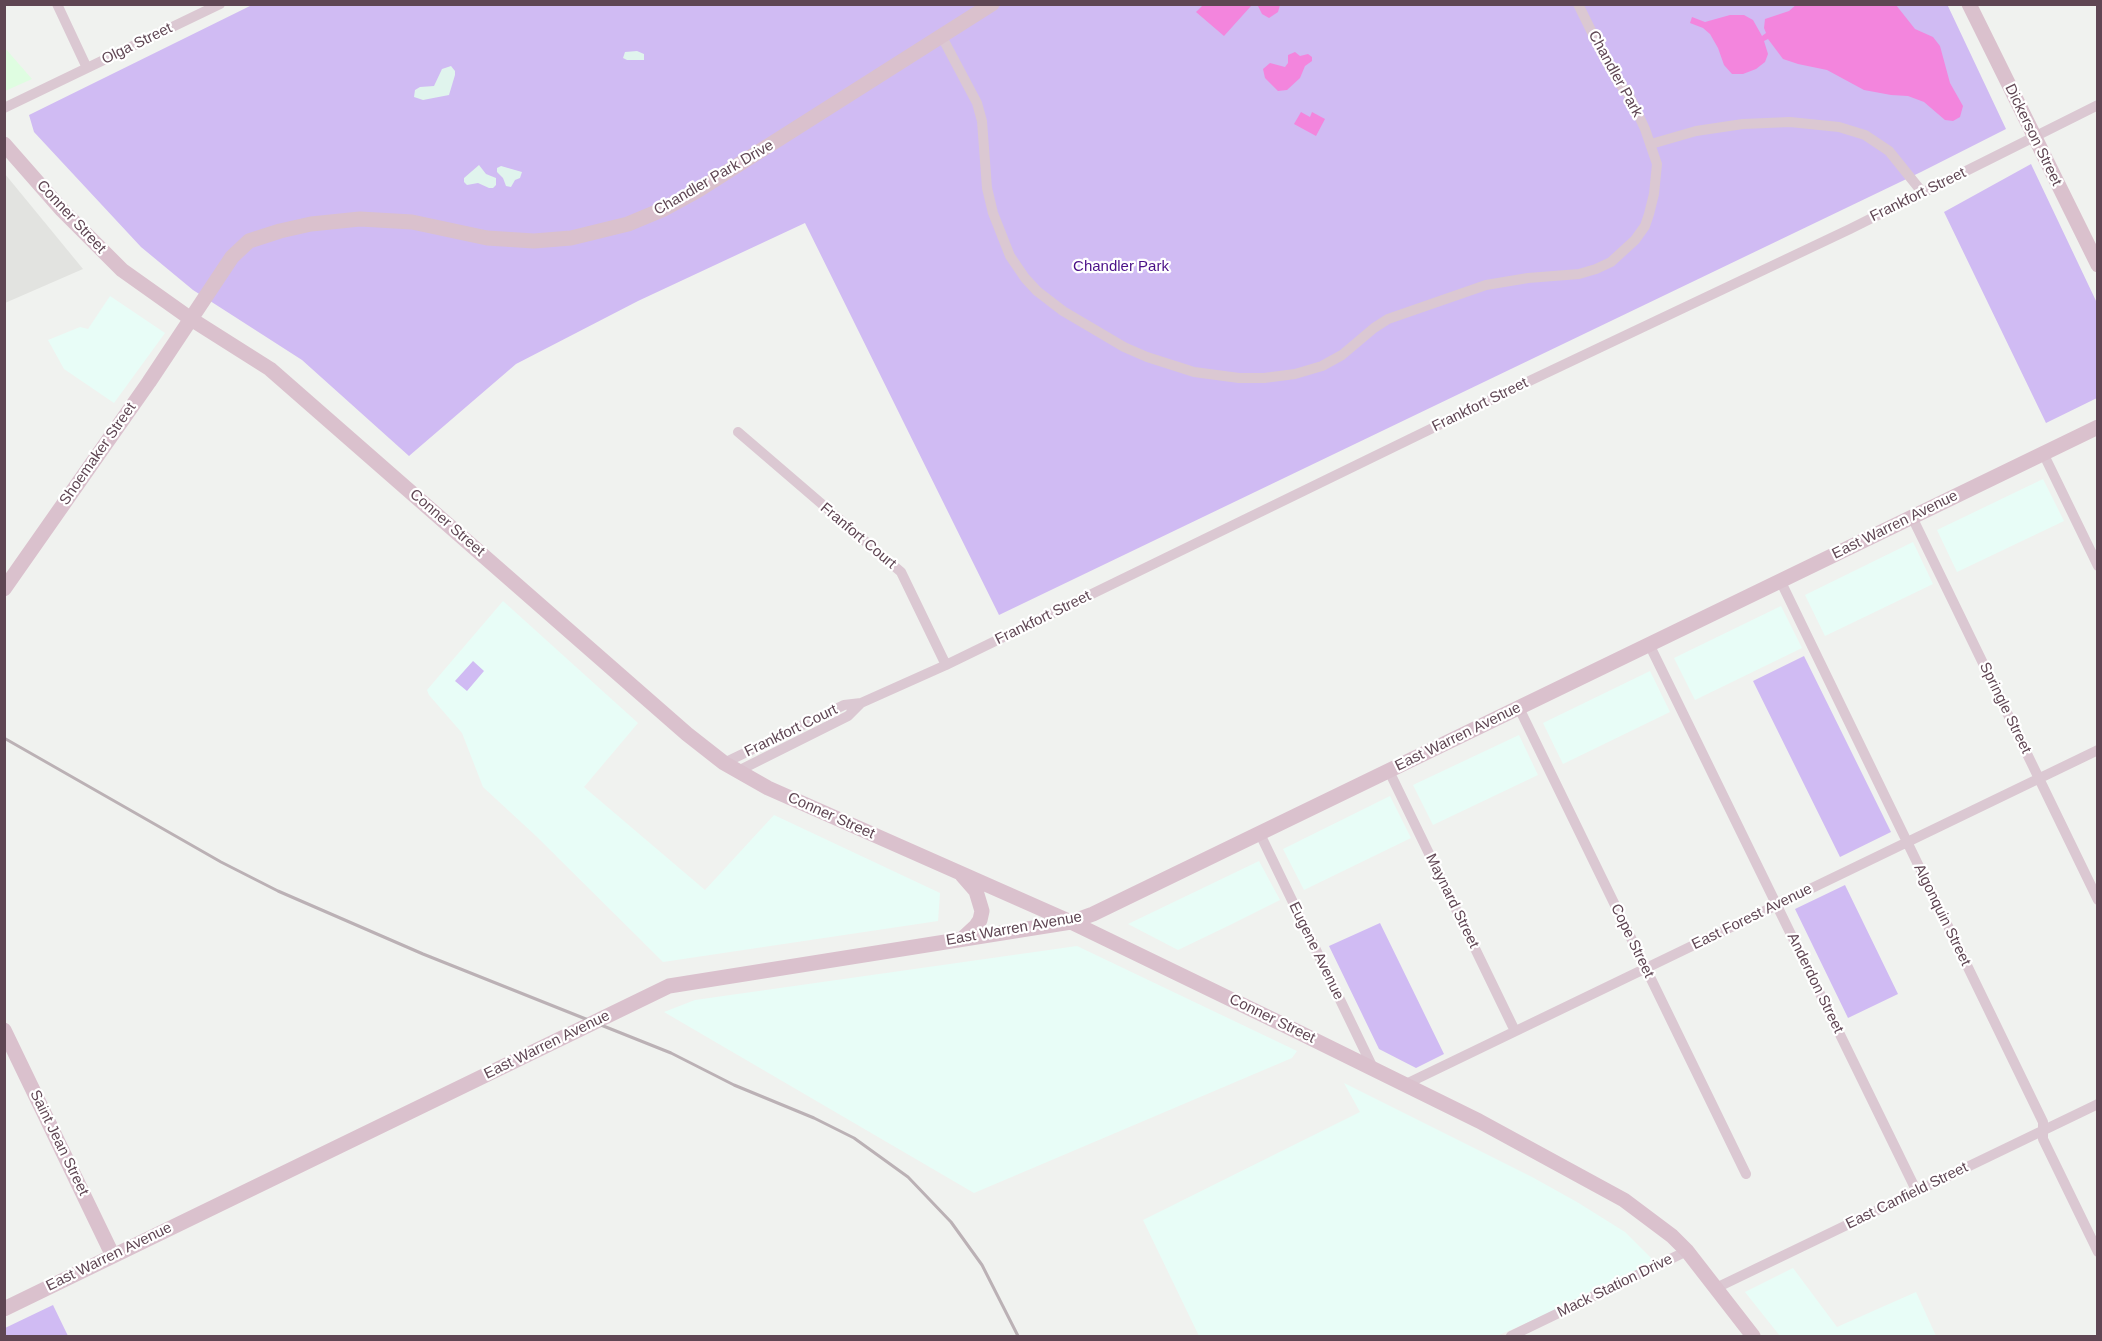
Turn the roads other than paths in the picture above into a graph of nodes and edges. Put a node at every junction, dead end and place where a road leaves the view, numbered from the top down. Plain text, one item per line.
1 (57, 4) edge
2 (220, 4) edge
3 (992, 4) edge
4 (1578, 4) edge
5 (1969, 4) edge
6 (206, 8) edge
7 (942, 37) junction
8 (87, 68) junction
9 (2097, 105) edge
10 (4, 108) edge
11 (2035, 138) junction
12 (4, 144) edge
13 (1651, 144) junction
14 (1922, 192) junction
15 (2097, 265) edge
16 (191, 319) junction
17 (2097, 427) edge
18 (738, 432) dead end
19 (2043, 453) junction
20 (1912, 517) junction
21 (2097, 566) edge
22 (1780, 580) junction
23 (4, 589) edge
24 (1649, 644) junction
25 (946, 665) junction
26 (861, 703) joint
27 (1518, 708) junction
28 (2097, 750) edge
29 (731, 767) junction
30 (1389, 771) junction
31 (2039, 778) junction
32 (1260, 834) junction
33 (1907, 842) junction
34 (960, 873) junction
35 (2097, 900) edge
36 (1776, 905) junction
37 (1071, 921) junction
38 (962, 939) junction
39 (1645, 969) junction
40 (4, 1030) edge
41 (1515, 1031) junction
42 (1373, 1068) junction
43 (1406, 1084) junction
44 (2097, 1104) edge
45 (2043, 1130) junction
46 (1746, 1174) dead end
47 (1917, 1192) junction
48 (1687, 1251) junction
49 (2097, 1252) edge
50 (113, 1256) junction
51 (1716, 1288) junction
52 (4, 1308) edge
53 (1511, 1336) edge
54 (1752, 1336) edge

1 - 8 street
2 - 6 street, Olga Street
3 - 7 main road, Chandler Park Drive
4 - 13 street, Chandler Park
5 - 11 main road, Dickerson Street
6 - 8 street, Olga Street
7 - 13 street, Chandler Park
7 - 16 main road, Chandler Park Drive
8 - 10 street, Olga Street
9 - 11 street, Frankfort Street
11 - 14 street, Frankfort Street
11 - 15 main road, Dickerson Street
12 - 16 main road, Conner Street
13 - 14 street
14 - 25 street, Frankfort Street
16 - 23 main road, Shoemaker Street
16 - 29 main road, Conner Street
17 - 19 main road, East Warren Avenue
18 - 25 street, Franfort Court
19 - 20 main road, East Warren Avenue
19 - 21 street
20 - 22 main road, East Warren Avenue
20 - 31 street, Springle Street
22 - 24 main road, East Warren Avenue
22 - 33 street, Algonquin Street
24 - 27 main road, East Warren Avenue
24 - 36 street, Anderdon Street
25 - 26 street, Frankfort Street
26 - 29 street, Frankfort Court
27 - 30 main road, East Warren Avenue
27 - 39 street, Cope Street
28 - 31 street, East Forest Avenue
29 - 34 main road, Conner Street
30 - 32 main road, East Warren Avenue
30 - 41 street, Maynard Street
31 - 33 street, East Forest Avenue
31 - 35 street, Springle Street
32 - 37 main road, East Warren Avenue
32 - 42 street, Eugene Avenue
33 - 36 street, East Forest Avenue
33 - 45 street, Algonquin Street
34 - 37 main road, Conner Street
34 - 38 main road
36 - 39 street, East Forest Avenue
36 - 47 street, Anderdon Street
37 - 38 main road, East Warren Avenue
37 - 42 main road, Conner Street
38 - 50 main road, East Warren Avenue
39 - 41 street, East Forest Avenue
39 - 46 street, Cope Street
40 - 50 main road, Saint Jean Street
41 - 43 street, East Forest Avenue
42 - 43 main road, Conner Street
43 - 48 main road, Conner Street
44 - 45 street, East Canfield Street
45 - 47 street, East Canfield Street
45 - 49 street, Algonquin Street
47 - 51 street, East Canfield Street
48 - 51 main road, Conner Street
48 - 53 street, Mack Station Drive
50 - 52 main road, East Warren Avenue
51 - 54 main road, Conner Street

